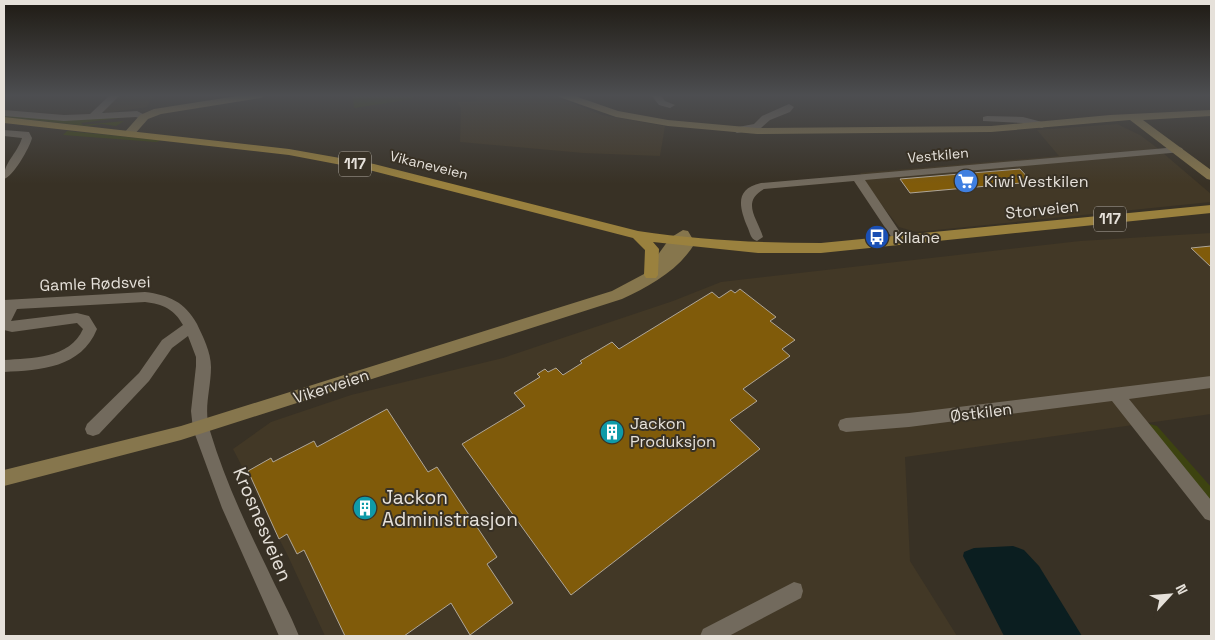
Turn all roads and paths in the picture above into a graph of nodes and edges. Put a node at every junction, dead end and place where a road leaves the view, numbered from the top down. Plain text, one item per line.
1 (47, 125) edge
2 (137, 125) edge
3 (686, 125) edge
4 (758, 125) edge
5 (1042, 125) edge
6 (1144, 125) edge
7 (737, 130) junction
8 (4, 133) edge
9 (129, 134) junction
10 (1178, 150) junction
11 (4, 176) edge
12 (1211, 176) edge
13 (857, 178) junction
14 (1211, 209) edge
15 (576, 219) junction
16 (638, 235) junction
17 (756, 237) dead end
18 (682, 239) junction
19 (900, 241) junction
20 (651, 275) junction
21 (8, 305) edge
22 (191, 328) junction
23 (4, 366) edge
24 (1211, 382) edge
25 (1116, 394) junction
26 (846, 424) dead end
27 (200, 427) junction
28 (93, 429) dead end
29 (4, 478) edge
30 (1211, 513) edge
31 (794, 591) dead end
32 (289, 636) edge
33 (710, 636) edge

1 - 9 main road, Vikaneveien / 117
2 - 9 street
3 - 7 street
4 - 7 street
5 - 7 street
6 - 10 street
8 - 11 street
9 - 15 main road, Vikaneveien / 117
10 - 12 street
10 - 13 street, Vestkilen
13 - 17 street, Vestkilen
13 - 19 street
14 - 19 main road, Storveien / 117
15 - 16 main road, Vikaneveien / 117
15 - 18 main road, Vikaneveien / 117
16 - 18 main road, Vikaneveien / 117
16 - 20 main road
18 - 19 main road, Storveien / 117
18 - 20 street, Vikerveien
20 - 27 street, Vikerveien
21 - 22 street, Gamle Rødsvei
21 - 23 street
22 - 27 street, Gamle Rødsvei
22 - 28 street
24 - 25 street, Østkilen
25 - 26 street, Østkilen
25 - 30 street
27 - 29 street, Vikerveien
27 - 32 street, Krosnesveien
31 - 33 street

